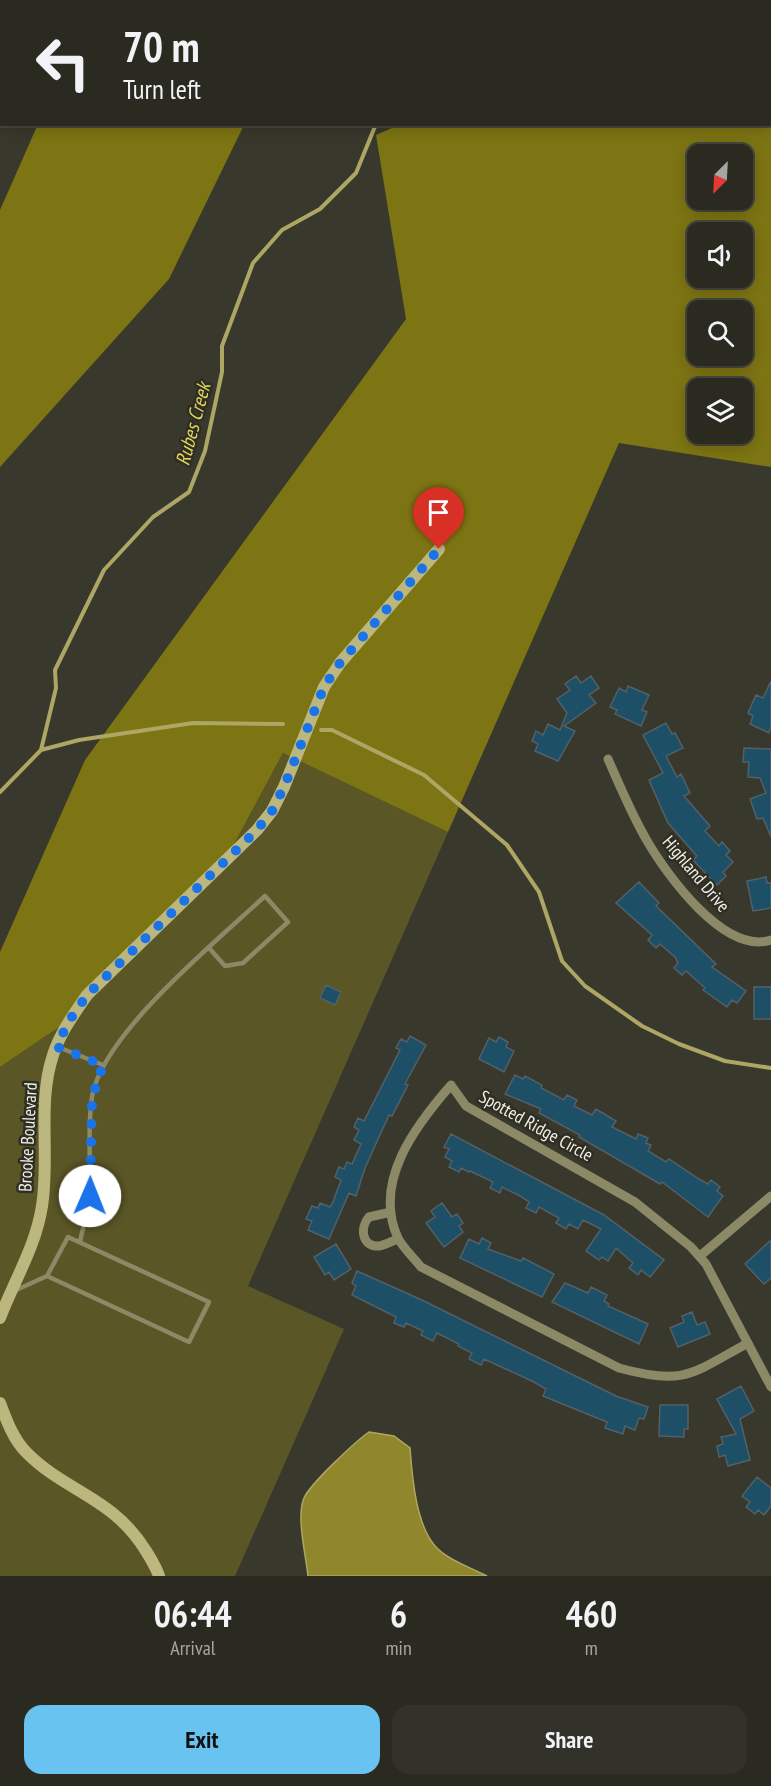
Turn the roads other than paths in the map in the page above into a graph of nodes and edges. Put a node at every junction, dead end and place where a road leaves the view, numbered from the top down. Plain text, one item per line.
1 (439, 549) dead end
2 (608, 759) dead end
3 (771, 940) edge
4 (209, 948) junction
5 (57, 1047) junction
6 (103, 1065) junction
7 (771, 1196) edge
8 (391, 1212) junction
9 (398, 1239) junction
10 (80, 1242) junction
11 (700, 1256) junction
12 (47, 1276) junction
13 (12, 1292) junction
14 (0, 1318) edge
15 (748, 1343) junction
16 (771, 1387) edge
17 (0, 1402) edge
18 (159, 1576) edge

1 - 5 street, Brooke Boulevard
2 - 3 street, Highland Drive
4 - 4 lane
4 - 6 lane
5 - 6 lane
5 - 13 street, Brooke Boulevard
6 - 10 lane
7 - 11 street
8 - 9 street, Spotted Ridge Circle
8 - 9 street
8 - 11 street, Spotted Ridge Circle
9 - 15 street, Spotted Ridge Circle
10 - 12 lane
10 - 12 lane
11 - 15 street, Spotted Ridge Circle
12 - 13 lane
13 - 14 street, Brooke Boulevard
15 - 16 street, Spotted Ridge Circle
17 - 18 street

